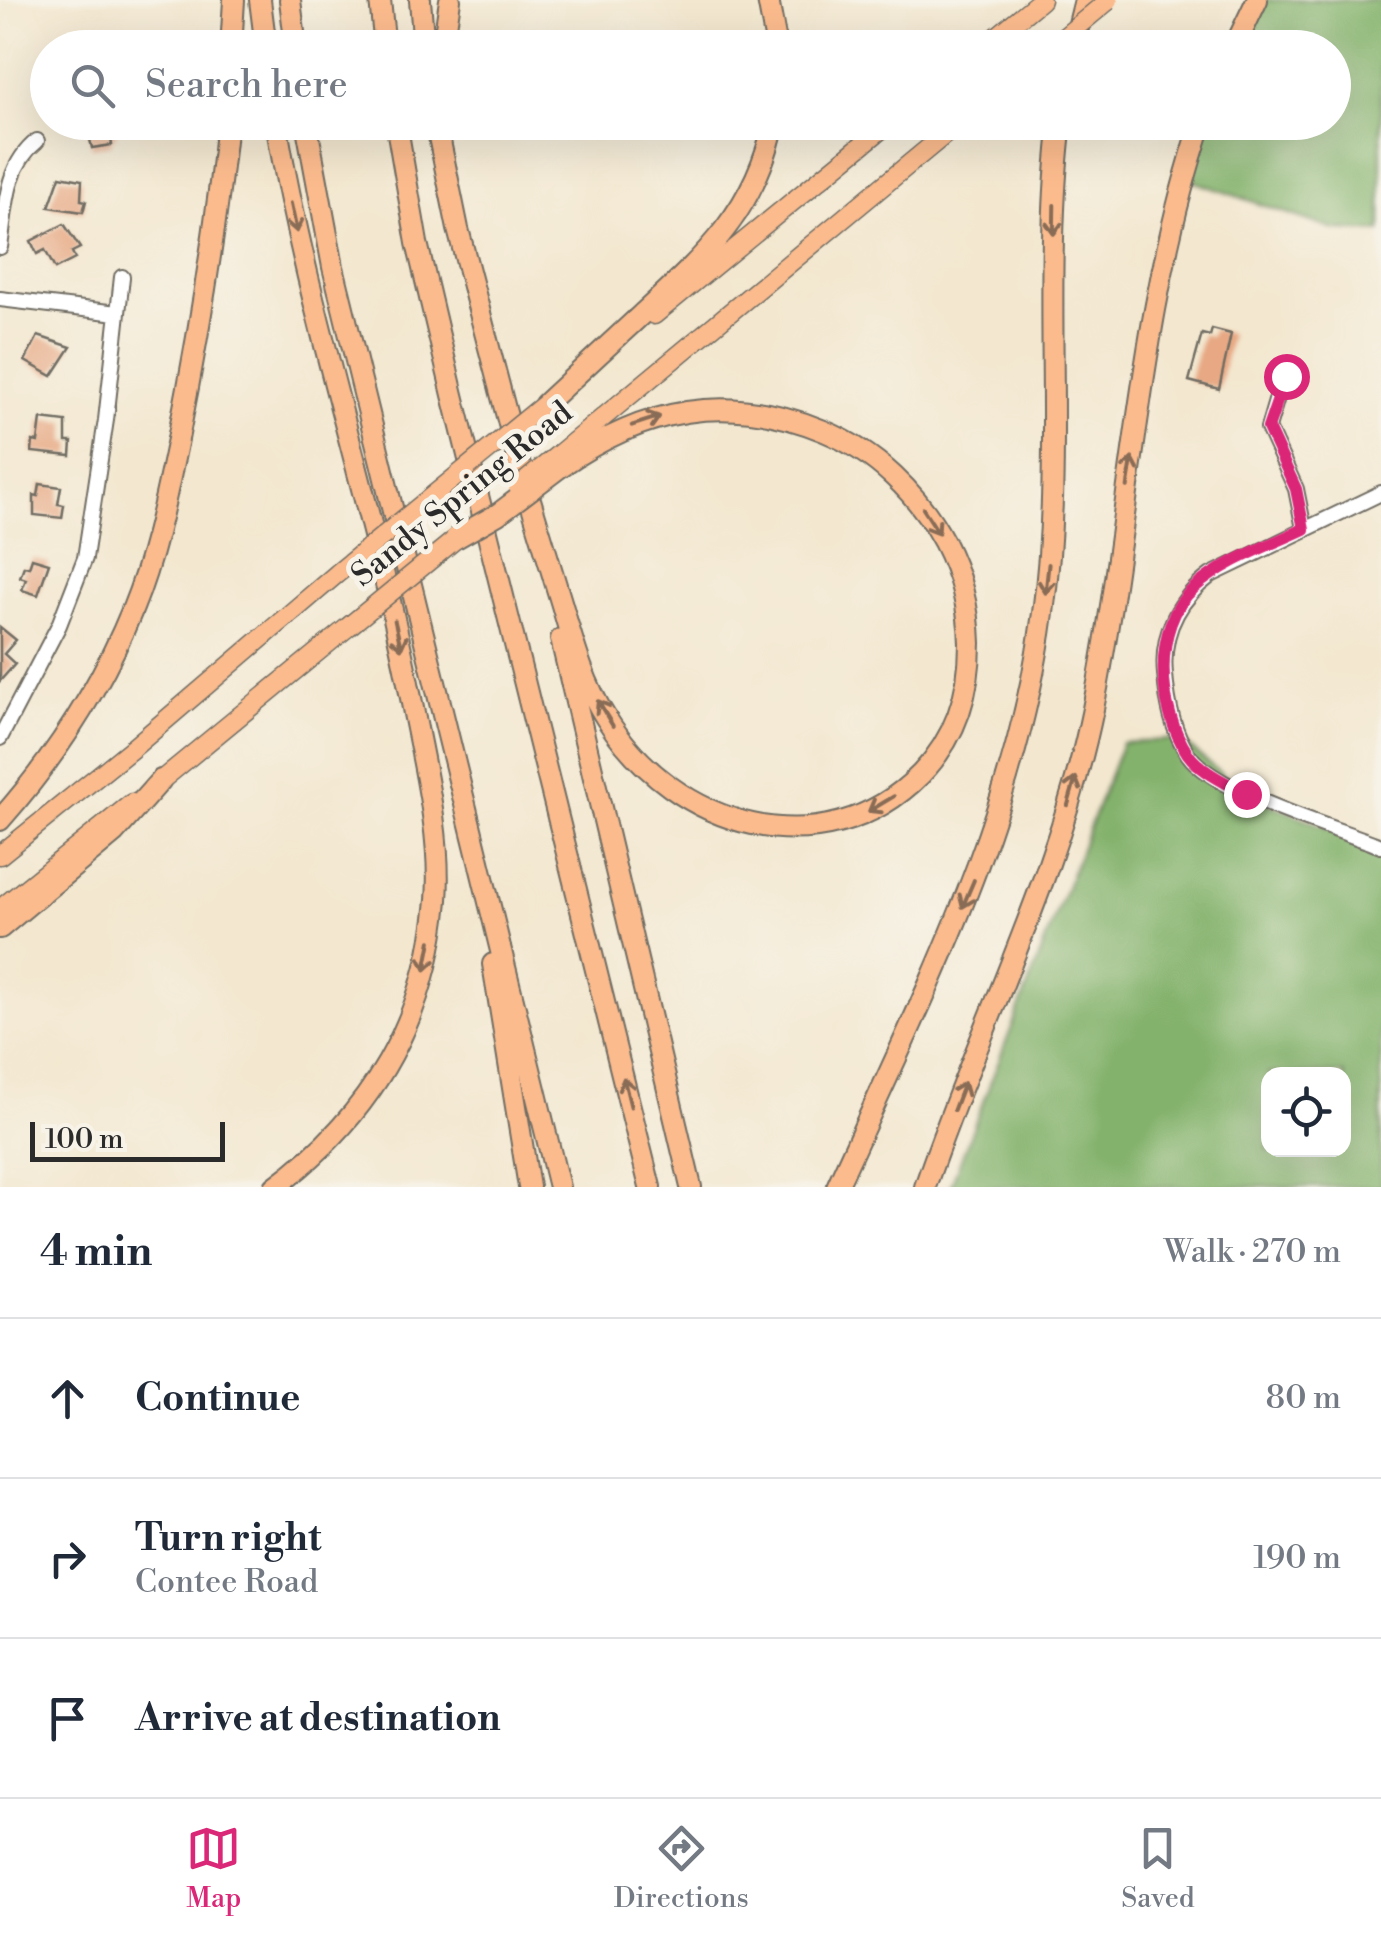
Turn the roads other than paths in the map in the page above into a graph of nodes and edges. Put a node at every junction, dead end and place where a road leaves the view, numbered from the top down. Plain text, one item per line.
1 (234, 0) edge
2 (260, 0) edge
3 (290, 0) edge
4 (380, 0) edge
5 (420, 0) edge
6 (450, 0) edge
7 (768, 0) edge
8 (1084, 0) edge
9 (1110, 0) edge
10 (1257, 0) edge
11 (1034, 6) edge
12 (232, 30) edge
13 (264, 30) edge
14 (294, 30) edge
15 (383, 30) edge
16 (422, 30) edge
17 (446, 30) edge
18 (774, 30) edge
19 (1005, 30) edge
20 (1073, 30) edge
21 (1077, 30) edge
22 (1243, 30) edge
23 (225, 140) edge
24 (280, 140) edge
25 (309, 140) edge
26 (399, 140) edge
27 (440, 140) edge
28 (450, 140) edge
29 (768, 140) edge
30 (868, 140) edge
31 (939, 140) edge
32 (1059, 140) edge
33 (1196, 140) edge
34 (36, 141) dead end
35 (0, 247) edge
36 (122, 277) dead end
37 (0, 299) edge
38 (117, 314) junction
39 (488, 337) junction
40 (1297, 370) dead end
41 (545, 404) junction
42 (518, 460) junction
43 (560, 460) junction
44 (1381, 494) edge
45 (1304, 529) junction
46 (456, 538) joint
47 (0, 738) edge
48 (161, 780) junction
49 (0, 820) edge
50 (1381, 846) edge
51 (477, 853) junction
52 (0, 855) edge
53 (0, 909) edge
54 (0, 928) edge
55 (276, 1187) edge
56 (530, 1187) edge
57 (560, 1187) edge
58 (650, 1187) edge
59 (691, 1187) edge
60 (836, 1187) edge
61 (925, 1187) edge

1 - 12 highway
2 - 13 highway
3 - 14 highway
4 - 15 highway
5 - 16 highway
6 - 17 highway
7 - 18 highway
8 - 21 highway
9 - 20 main road, bridge
10 - 22 highway
11 - 19 main road
23 - 49 highway
24 -> 55 highway
25 - 51 highway
58 -> 26 highway
27 - 39 highway
28 - 39 highway
29 - 41 highway
30 - 41 main road, Sandy Spring Road
31 - 43 main road, Sandy Spring Road
32 -> 60 highway
61 -> 33 highway
34 - 35 street
36 - 38 street
37 - 38 street
38 - 47 street
39 - 42 highway
40 - 45 street
41 - 52 main road, Sandy Spring Road, bridge
43 -> 42 highway
42 - 59 highway
43 - 46 highway, bridge
44 - 45 street
45 - 50 street
46 - 48 main road, Sandy Spring Road, bridge
48 - 53 main road, Sandy Spring Road
48 - 54 highway
51 - 56 highway
51 - 57 highway

